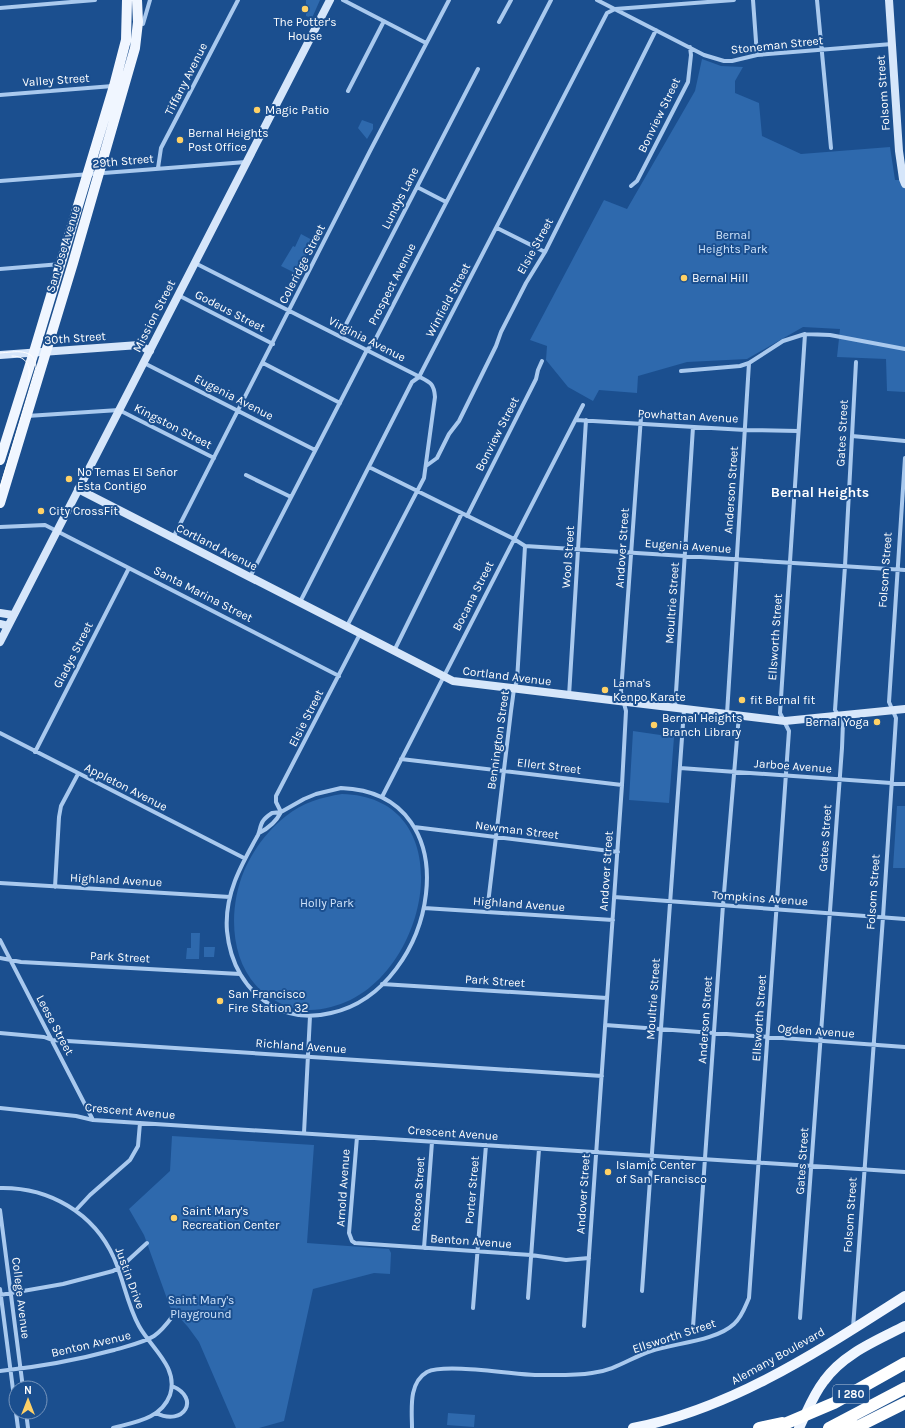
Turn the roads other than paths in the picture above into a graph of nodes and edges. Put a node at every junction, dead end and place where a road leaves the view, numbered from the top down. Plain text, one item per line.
1 (95, 0) edge
2 (127, 0) edge
3 (137, 0) edge
4 (150, 0) edge
5 (238, 0) edge
6 (330, 0) edge
7 (343, 0) edge
8 (449, 0) edge
9 (511, 0) edge
10 (551, 0) edge
11 (597, 0) edge
12 (734, 0) edge
13 (753, 0) edge
14 (818, 0) edge
15 (889, 0) edge
16 (0, 8) edge
17 (615, 9) junction
18 (384, 21) junction
19 (500, 22) dead end
20 (143, 24) dead end
21 (656, 30) junction
22 (426, 44) junction
23 (892, 44) junction
24 (690, 47) junction
25 (822, 50) junction
26 (757, 55) junction
27 (478, 69) dead end
28 (114, 86) junction
29 (348, 91) dead end
30 (0, 95) edge
31 (831, 148) dead end
32 (902, 150) edge
33 (247, 162) junction
34 (158, 168) junction
35 (100, 173) junction
36 (88, 174) junction
37 (0, 181) edge
38 (905, 184) edge
39 (631, 186) dead end
40 (417, 187) junction
41 (446, 202) junction
42 (497, 228) junction
43 (545, 252) junction
44 (195, 263) junction
45 (61, 264) junction
46 (0, 269) edge
47 (178, 295) junction
48 (290, 311) junction
49 (805, 334) junction
50 (340, 336) junction
51 (273, 344) junction
52 (905, 349) edge
53 (367, 350) junction
54 (150, 351) junction
55 (34, 352) junction
56 (46, 352) junction
57 (0, 355) edge
58 (542, 361) dead end
59 (856, 362) dead end
60 (144, 363) junction
61 (263, 363) junction
62 (749, 363) junction
63 (681, 371) dead end
64 (419, 377) junction
65 (340, 402) junction
66 (583, 405) dead end
67 (119, 410) junction
68 (239, 411) junction
69 (27, 416) junction
70 (641, 417) dead end
71 (576, 420) junction
72 (586, 420) junction
73 (640, 424) junction
74 (693, 427) junction
75 (745, 430) junction
76 (798, 431) junction
77 (852, 436) junction
78 (905, 441) edge
79 (315, 450) junction
80 (214, 458) junction
81 (905, 458) edge
82 (0, 460) edge
83 (426, 466) junction
84 (369, 467) junction
85 (246, 475) dead end
86 (78, 489) junction
87 (418, 491) junction
88 (291, 497) junction
89 (0, 503) edge
90 (462, 513) junction
91 (467, 516) junction
92 (0, 527) edge
93 (57, 531) junction
94 (174, 538) junction
95 (514, 539) junction
96 (525, 546) junction
97 (578, 550) junction
98 (632, 553) junction
99 (685, 556) junction
100 (737, 559) junction
101 (790, 562) junction
102 (845, 566) junction
103 (129, 568) junction
104 (897, 569) junction
105 (905, 570) edge
106 (250, 577) junction
107 (300, 602) junction
108 (0, 613) edge
109 (13, 615) junction
110 (4, 625) edge
111 (347, 626) junction
112 (361, 633) junction
113 (0, 642) edge
114 (394, 651) junction
115 (339, 676) junction
116 (443, 676) junction
117 (514, 689) junction
118 (569, 696) junction
119 (624, 702) junction
120 (680, 709) junction
121 (905, 709) edge
122 (892, 710) junction
123 (727, 714) junction
124 (739, 716) junction
125 (839, 716) junction
126 (785, 721) junction
127 (0, 733) edge
128 (35, 752) junction
129 (401, 759) junction
130 (680, 768) junction
131 (504, 771) junction
132 (733, 772) junction
133 (78, 774) junction
134 (786, 776) junction
135 (839, 779) junction
136 (891, 782) junction
137 (905, 784) edge
138 (622, 785) junction
139 (382, 797) junction
140 (282, 812) junction
141 (414, 827) junction
142 (259, 834) junction
143 (496, 837) junction
144 (618, 852) junction
145 (244, 858) junction
146 (0, 883) edge
147 (55, 887) junction
148 (230, 897) junction
149 (614, 897) junction
150 (670, 902) junction
151 (723, 905) junction
152 (424, 908) junction
153 (776, 909) junction
154 (487, 912) junction
155 (830, 913) junction
156 (883, 917) junction
157 (905, 919) edge
158 (613, 920) junction
159 (0, 940) edge
160 (0, 958) edge
161 (10, 960) junction
162 (240, 974) junction
163 (382, 984) junction
164 (607, 998) junction
165 (310, 1016) junction
166 (605, 1025) junction
167 (661, 1030) junction
168 (0, 1033) edge
169 (714, 1033) junction
170 (767, 1037) junction
171 (52, 1040) junction
172 (820, 1041) junction
173 (874, 1045) junction
174 (905, 1047) edge
175 (308, 1057) junction
176 (602, 1076) junction
177 (0, 1108) edge
178 (93, 1120) junction
179 (140, 1123) junction
180 (304, 1133) junction
181 (357, 1137) junction
182 (432, 1142) junction
183 (486, 1145) junction
184 (539, 1149) junction
185 (596, 1152) junction
186 (652, 1156) junction
187 (705, 1160) junction
188 (758, 1163) junction
189 (812, 1166) junction
190 (865, 1170) junction
191 (905, 1172) edge
192 (0, 1188) edge
193 (0, 1210) edge
194 (76, 1210) junction
195 (352, 1241) joint
196 (147, 1243) dead end
197 (424, 1248) junction
198 (477, 1251) junction
199 (531, 1255) junction
200 (589, 1258) junction
201 (118, 1269) junction
202 (0, 1289) edge
203 (642, 1291) dead end
204 (11, 1294) junction
205 (0, 1295) edge
206 (905, 1296) edge
207 (528, 1298) dead end
208 (473, 1308) dead end
209 (175, 1313) dead end
210 (800, 1318) dead end
211 (584, 1326) dead end
212 (693, 1326) dead end
213 (905, 1326) edge
214 (853, 1329) junction
215 (147, 1339) junction
216 (905, 1363) edge
217 (20, 1369) junction
218 (10, 1370) junction
219 (0, 1371) edge
220 (22, 1380) edge
221 (172, 1386) junction
222 (904, 1389) edge
223 (905, 1403) edge
224 (156, 1414) junction
225 (797, 1424) edge
226 (18, 1428) edge
227 (113, 1428) edge
228 (412, 1428) edge
229 (633, 1428) edge
230 (759, 1428) edge
231 (775, 1428) edge
232 (829, 1428) edge
233 (844, 1428) edge

1 - 16 street
2 - 28 main road, San Jose Avenue
3 - 35 main road, San Jose Avenue
4 - 20 street
5 - 34 street, Tiffany Avenue
6 - 33 street, Mission Street
7 - 18 street
8 - 22 street, Coleridge Street
9 - 19 street
10 - 41 street, Prospect Avenue
11 - 17 street, Stoneman Street
12 - 17 street
13 - 26 street
14 - 25 street
15 - 23 street, Folsom Street
17 - 21 street, Stoneman Street
17 - 42 street, Winfield Street
18 - 22 street
18 - 29 street
21 - 24 street, Stoneman Street
21 - 43 street, Elsie Street
22 - 48 street, Coleridge Street
23 - 25 street, Stoneman Street
23 - 32 street, Folsom Street
24 - 26 street, Stoneman Street
24 - 39 street, Bonview Street
25 - 26 street, Stoneman Street
25 - 31 street
27 - 40 street, Lundys Lane
28 - 30 street, Valley Street
28 - 36 main road, San Jose Avenue
32 - 38 street, Folsom Street
33 - 34 street, 29th Street
33 - 44 street, Mission Street
34 - 35 street, 29th Street
35 - 36 street, 29th Street
35 - 56 main road, San Jose Avenue
36 - 37 street, 29th Street
36 - 45 main road, San Jose Avenue
40 - 41 street
40 - 50 street, Lundys Lane
41 - 53 street, Prospect Avenue
42 - 43 street
42 - 64 street, Winfield Street
43 - 83 street, Elsie Street
44 - 47 street, Mission Street
44 - 48 street, Virginia Avenue
45 - 46 street
45 - 55 main road, San Jose Avenue
47 - 51 street, Godeus Street
47 - 54 street, Mission Street
48 - 50 street, Virginia Avenue
48 - 51 street, Coleridge Street
49 - 52 street
49 - 62 street
49 - 76 street, Ellsworth Street
50 - 53 street, Virginia Avenue
51 - 61 street, Coleridge Street
53 - 64 street, Virginia Avenue
53 - 65 street, Prospect Avenue
54 - 56 street, 30th Street
54 - 60 street, Mission Street
55 - 56 street, 30th Street
55 - 57 street, 30th Street
55 - 82 main road, San Jose Avenue
56 - 69 main road, San Jose Avenue
58 - 91 street, Bonview Street
59 - 77 street, Gates Street
60 - 67 street, Mission Street
60 - 68 street, Eugenia Avenue
61 - 65 street
61 - 68 street, Coleridge Street
62 - 63 street
62 - 75 street, Anderson Street
64 - 83 street, Virginia Avenue
64 - 84 street, Winfield Street
65 - 79 street, Prospect Avenue
66 - 71 street, Bocana Street
67 - 69 street, Kingston Street
67 - 80 street, Kingston Street
67 - 86 street, Mission Street
68 - 79 street, Eugenia Avenue
68 - 80 street, Coleridge Street
69 - 89 main road, San Jose Avenue
70 - 73 street, Andover Street
71 - 72 street, Powhattan Avenue
71 - 95 street, Bocana Street
72 - 73 street, Powhattan Avenue
72 - 97 street, Wool Street
73 - 74 street, Powhattan Avenue
73 - 98 street, Andover Street
74 - 75 street, Powhattan Avenue
74 - 99 street, Moultrie Street
75 - 76 street, Powhattan Avenue
75 - 100 street, Anderson Street
76 - 101 street, Ellsworth Street
77 - 78 street
77 - 102 street, Gates Street
79 - 88 street, Prospect Avenue
80 - 94 street, Coleridge Street
81 - 104 street, Folsom Street
83 - 87 street, Virginia Avenue
84 - 87 street, Eugenia Avenue
84 - 107 street, Winfield Street
85 - 88 street
86 - 93 street, Mission Street
86 - 94 street, Cortland Avenue
87 - 90 street, Eugenia Avenue
87 - 111 street
88 - 106 street, Prospect Avenue
90 - 91 street, Eugenia Avenue
90 - 114 street
91 - 95 street, Eugenia Avenue
92 - 93 street, Santa Marina Street
93 - 103 street, Santa Marina Street
93 - 109 street, Mission Street
94 - 106 street, Cortland Avenue
95 - 96 street, Eugenia Avenue
95 - 116 street, Bocana Street
96 - 97 street, Eugenia Avenue
96 - 117 street, Bennington Street
97 - 98 street, Eugenia Avenue
97 - 118 street, Wool Street
98 - 99 street, Eugenia Avenue
98 - 119 street, Andover Street
99 - 100 street, Eugenia Avenue
99 - 120 street, Moultrie Street
100 - 101 street, Eugenia Avenue
100 - 123 street, Anderson Street
101 - 102 street, Eugenia Avenue
101 - 126 street, Ellsworth Street
102 - 104 street, Eugenia Avenue
102 - 125 street, Gates Street
103 - 115 street, Santa Marina Street
103 - 128 street, Gladys Street
104 - 105 street, Eugenia Avenue
104 - 122 street, Folsom Street
106 - 107 street, Cortland Avenue
107 - 111 street, Cortland Avenue
108 - 109 street
109 - 110 street, Mission Street
110 - 113 street, Mission Street
111 - 112 street, Cortland Avenue
112 - 114 street, Cortland Avenue
112 - 115 street, Elsie Street
114 - 116 street, Cortland Avenue
115 - 140 street, Elsie Street
116 - 117 street, Cortland Avenue
116 - 129 street, Bocana Street
117 - 118 street, Cortland Avenue
117 - 131 street, Bennington Street
118 - 119 street, Cortland Avenue
119 - 120 street, Cortland Avenue
119 - 138 street, Andover Street
120 - 123 street, Cortland Avenue
120 - 130 street, Moultrie Street
121 - 122 street, Cortland Avenue
122 - 125 street, Cortland Avenue
122 - 136 street, Folsom Street
123 - 124 street, Cortland Avenue
124 - 126 street, Cortland Avenue
124 - 132 street, Anderson Street
125 - 126 street, Cortland Avenue
125 - 135 street, Gates Street
126 - 134 street, Ellsworth Street
127 - 128 street, Appleton Avenue
128 - 133 street, Appleton Avenue
129 - 131 street, Ellert Street
129 - 139 street, Bocana Street
130 - 132 street, Jarboe Avenue
130 - 150 street, Moultrie Street
131 - 138 street, Ellert Street
131 - 143 street, Bennington Street
132 - 134 street, Jarboe Avenue
132 - 151 street, Anderson Street
133 - 145 street, Appleton Avenue
133 - 147 street
134 - 135 street, Jarboe Avenue
134 - 153 street, Ellsworth Street
135 - 136 street, Jarboe Avenue
135 - 155 street, Gates Street
136 - 137 street, Jarboe Avenue
136 - 156 street, Folsom Street
138 - 144 street, Andover Street
139 - 140 street
139 - 141 street
140 - 142 street
140 - 142 street
141 - 143 street, Newman Street
141 - 152 street
142 - 145 street
143 - 144 street, Newman Street
143 - 154 street, Bennington Street
144 - 149 street, Andover Street
145 - 148 street
146 - 147 street, Highland Avenue
147 - 148 street, Highland Avenue
148 - 162 street
149 - 150 street, Tompkins Avenue
149 - 158 street, Andover Street
150 - 151 street, Tompkins Avenue
150 - 167 street, Moultrie Street
151 - 153 street, Tompkins Avenue
151 - 169 street, Anderson Street
152 - 154 street, Highland Avenue
152 - 163 street
153 - 155 street, Tompkins Avenue
153 - 170 street, Ellsworth Street
154 - 158 street, Highland Avenue
155 - 156 street, Tompkins Avenue
155 - 172 street, Gates Street
156 - 157 street, Tompkins Avenue
156 - 173 street, Folsom Street
158 - 164 street, Andover Street
159 - 161 street, Leese Street
160 - 161 street, Park Street
161 - 162 street, Park Street
161 - 171 street, Leese Street
162 - 165 street
163 - 164 street, Park Street
163 - 165 street
164 - 166 street, Andover Street
165 - 175 street
166 - 167 street, Ogden Avenue
166 - 176 street, Andover Street
167 - 169 street, Ogden Avenue
167 - 186 street, Moultrie Street
168 - 171 street, Richland Avenue
169 - 170 street, Ogden Avenue
169 - 187 street, Anderson Street
170 - 172 street, Ogden Avenue
170 - 188 street, Ellsworth Street
171 - 175 street, Richland Avenue
171 - 178 street, Leese Street
172 - 173 street, Ogden Avenue
172 - 189 street, Gates Street
173 - 174 street, Ogden Avenue
173 - 190 street, Folsom Street
175 - 176 street, Richland Avenue
175 - 180 street
176 - 185 street, Andover Street
177 - 178 street, Crescent Avenue
178 - 179 street, Crescent Avenue
179 - 180 street, Crescent Avenue
179 - 194 street
180 - 181 street, Crescent Avenue
181 - 182 street, Crescent Avenue
181 - 195 street, Arnold Avenue
182 - 183 street, Crescent Avenue
182 - 197 street, Roscoe Street
183 - 184 street, Crescent Avenue
183 - 198 street, Porter Street
184 - 185 street, Crescent Avenue
184 - 199 street
185 - 186 street, Crescent Avenue
185 - 200 street, Andover Street
186 - 187 street, Crescent Avenue
186 - 203 street, Moultrie Street
187 - 188 street, Crescent Avenue
187 - 212 street, Anderson Street
188 - 189 street, Crescent Avenue
188 - 228 street, Ellsworth Street
189 - 190 street, Crescent Avenue
189 - 210 street, Gates Street
190 - 191 street, Crescent Avenue
190 - 214 street, Folsom Street
192 - 194 street, Justin Drive
193 - 204 street, College Avenue
194 - 201 street, Justin Drive
195 - 197 street, Benton Avenue
196 - 201 street
197 - 198 street, Benton Avenue
198 - 199 street, Benton Avenue
198 - 208 street, Porter Street
199 - 200 street, Benton Avenue
199 - 207 street
200 - 211 street, Andover Street
201 - 204 street
201 - 215 street, Justin Drive
202 - 205 street, College Avenue
204 - 205 street
204 - 217 street, College Avenue
205 - 218 street, College Avenue
206 - 214 main road, Alemany Boulevard
209 - 215 street, Benton Avenue
213 - 225 main road
214 - 229 main road, Alemany Boulevard
215 - 217 street, Benton Avenue
215 - 221 street, Justin Drive
216 - 225 highway, I 280
217 - 218 street, Benton Avenue
217 - 220 street, College Avenue
218 - 219 street, Benton Avenue
218 - 226 street, College Avenue
221 - 224 street
221 - 224 street
222 - 232 highway, I 280
223 - 233 highway
224 - 227 street
225 - 230 highway
225 - 231 highway, I 280

